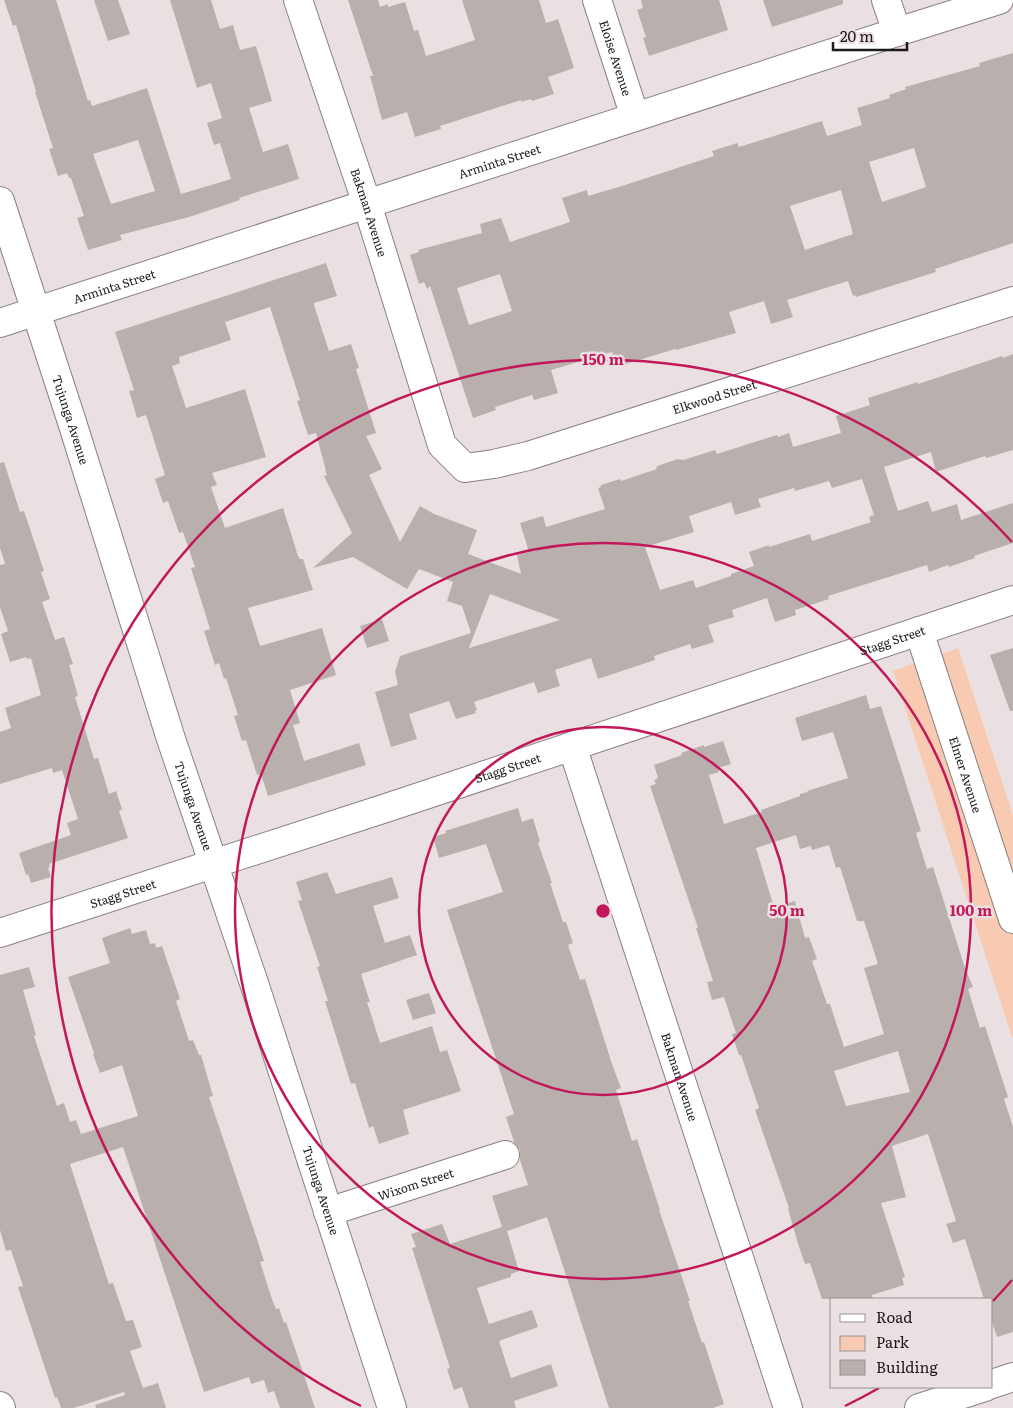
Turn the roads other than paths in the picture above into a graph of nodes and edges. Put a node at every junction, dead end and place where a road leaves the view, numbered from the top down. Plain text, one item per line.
1 (298, 0) edge
2 (597, 0) edge
3 (886, 0) edge
4 (999, 0) edge
5 (897, 32) junction
6 (635, 117) junction
7 (0, 201) edge
8 (367, 204) junction
9 (1013, 301) edge
10 (36, 312) junction
11 (0, 323) edge
12 (436, 425) joint
13 (1013, 600) edge
14 (919, 631) junction
15 (572, 746) junction
16 (212, 863) junction
17 (1013, 918) edge
18 (0, 933) edge
19 (505, 1154) dead end
20 (328, 1212) junction
21 (1013, 1378) edge
22 (993, 1384) edge
23 (981, 1388) edge
24 (392, 1408) edge
25 (788, 1408) edge
26 (919, 1408) edge

1 - 8 street, Bakman Avenue
2 - 6 street, Eloise Avenue
3 - 5 street
4 - 5 street, Arminta Street
5 - 6 street, Arminta Street
6 - 8 street, Arminta Street
7 - 10 street, Tujunga Avenue
8 - 10 street, Arminta Street
8 - 12 street, Bakman Avenue
9 - 12 street, Elkwood Street
10 - 11 street, Arminta Street
10 - 16 street, Tujunga Avenue
13 - 14 street, Stagg Street
14 - 15 street, Stagg Street
14 - 17 street, Elmer Avenue
15 - 16 street, Stagg Street
15 - 25 street, Bakman Avenue
16 - 18 street, Stagg Street
16 - 20 street, Tujunga Avenue
19 - 20 street, Wixom Street
20 - 24 street, Tujunga Avenue
21 - 22 street
23 - 26 street

